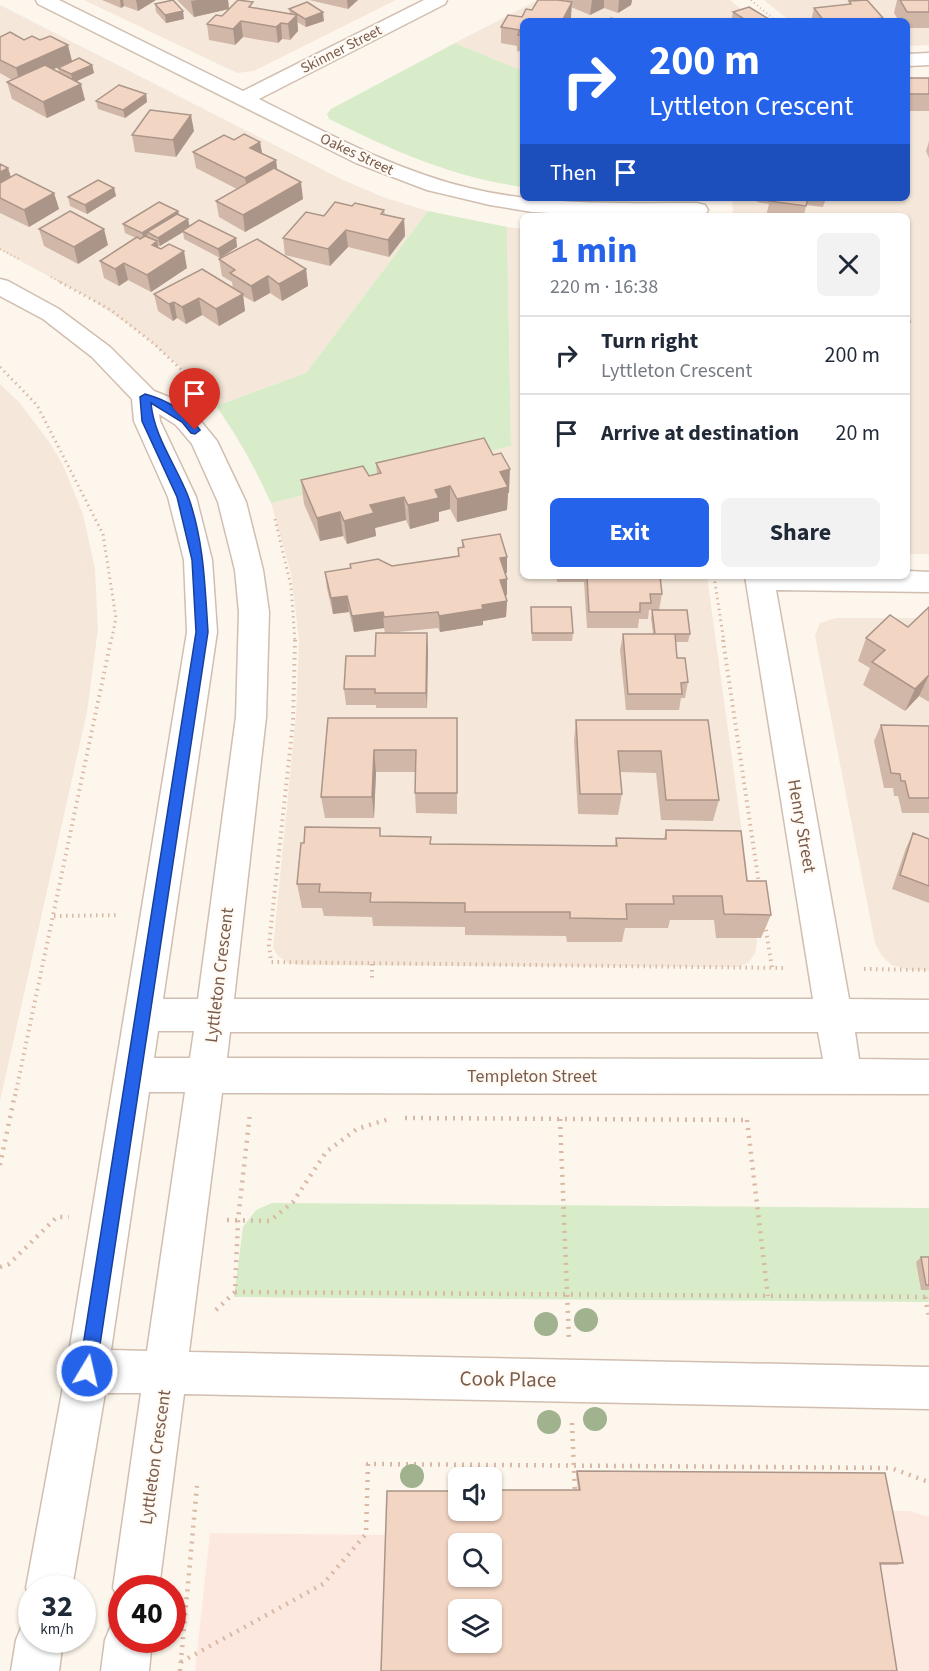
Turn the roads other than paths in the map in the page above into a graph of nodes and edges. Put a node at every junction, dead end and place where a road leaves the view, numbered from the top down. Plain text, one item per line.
1 (45, 0) edge
2 (438, 0) edge
3 (929, 59) edge
4 (910, 60) edge
5 (243, 99) junction
6 (698, 208) edge
7 (0, 286) edge
8 (145, 397) junction
9 (760, 579) edge
10 (802, 579) edge
11 (929, 582) edge
12 (144, 1015) junction
13 (214, 1015) junction
14 (834, 1016) junction
15 (929, 1016) edge
16 (135, 1075) junction
17 (206, 1076) junction
18 (844, 1077) junction
19 (929, 1077) edge
20 (87, 1371) junction
21 (167, 1373) junction
22 (929, 1388) edge
23 (51, 1575) edge
24 (138, 1575) edge
25 (38, 1653) edge
26 (127, 1653) edge
27 (35, 1671) edge
28 (125, 1671) edge

1 - 5 street, Oakes Street
2 - 5 street, Skinner Street
3 - 4 street
5 - 6 street, Oakes Street
7 - 8 street, Lyttleton Crescent
8 - 12 street
8 - 13 street, Lyttleton Crescent
9 - 14 street, Henry Street
10 - 11 street
12 - 13 street
12 - 16 street
13 - 14 street
13 - 17 street, Lyttleton Crescent
14 - 15 street
14 - 18 street, Henry Street
16 - 17 street, Templeton Street
16 - 20 street
17 - 18 street, Templeton Street
17 - 21 street, Lyttleton Crescent
18 - 19 street, Templeton Street
20 - 21 street, Cook Place
20 - 23 street
21 - 22 street, Cook Place
21 - 24 street, Lyttleton Crescent
25 - 27 street
26 - 28 street

